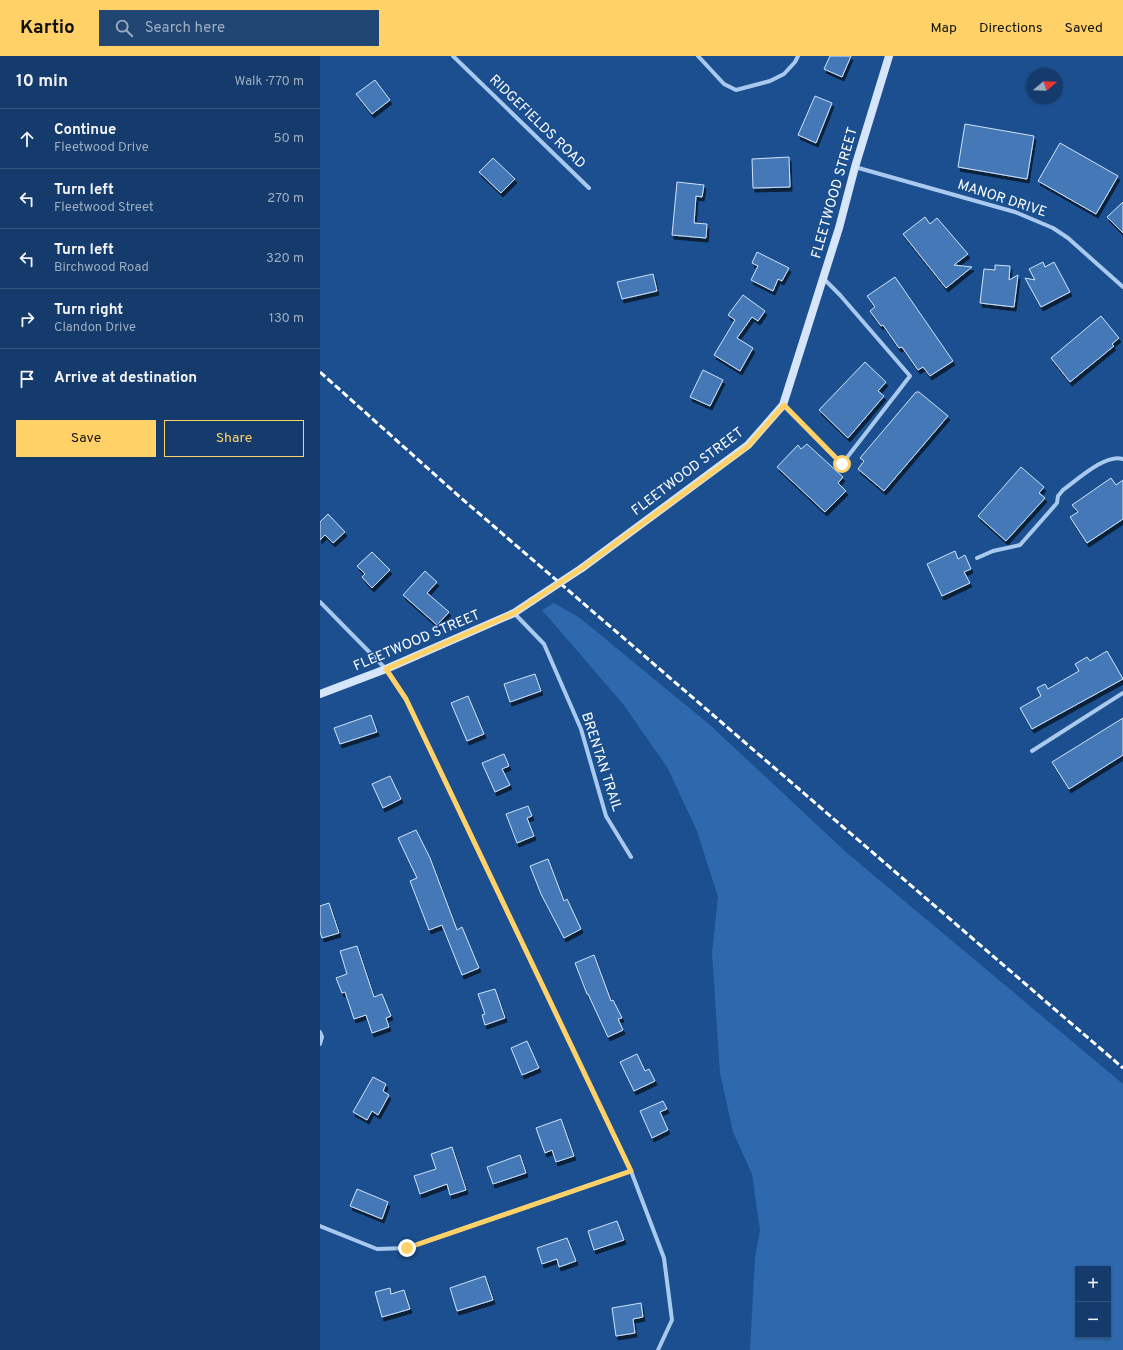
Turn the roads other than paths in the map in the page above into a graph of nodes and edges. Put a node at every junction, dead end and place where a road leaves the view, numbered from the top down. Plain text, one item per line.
1 (453, 56) edge
2 (698, 56) edge
3 (798, 56) edge
4 (888, 56) edge
5 (855, 167) junction
6 (589, 188) dead end
7 (824, 279) junction
8 (1123, 287) edge
9 (784, 405) junction
10 (1123, 459) edge
11 (977, 558) dead end
12 (320, 602) edge
13 (514, 613) junction
14 (386, 669) junction
15 (1123, 692) edge
16 (320, 694) edge
17 (1032, 751) dead end
18 (631, 856) dead end
19 (320, 1032) edge
20 (320, 1044) edge
21 (631, 1171) junction
22 (320, 1226) edge
23 (658, 1350) edge

1 - 6 street, RIDGEFIELDS ROAD
2 - 3 street
4 - 5 street, FLEETWOOD STREET
5 - 7 street, FLEETWOOD STREET
5 - 8 street, MANOR DRIVE
7 - 9 street, FLEETWOOD STREET
7 - 9 street
9 - 13 street, FLEETWOOD STREET, bridge
10 - 11 street
12 - 14 street
13 - 14 street, FLEETWOOD STREET
13 - 18 street, BRENTAN TRAIL
14 - 16 street, FLEETWOOD STREET
14 - 21 street
15 - 17 street
19 - 20 street
21 - 22 street
21 - 23 street

